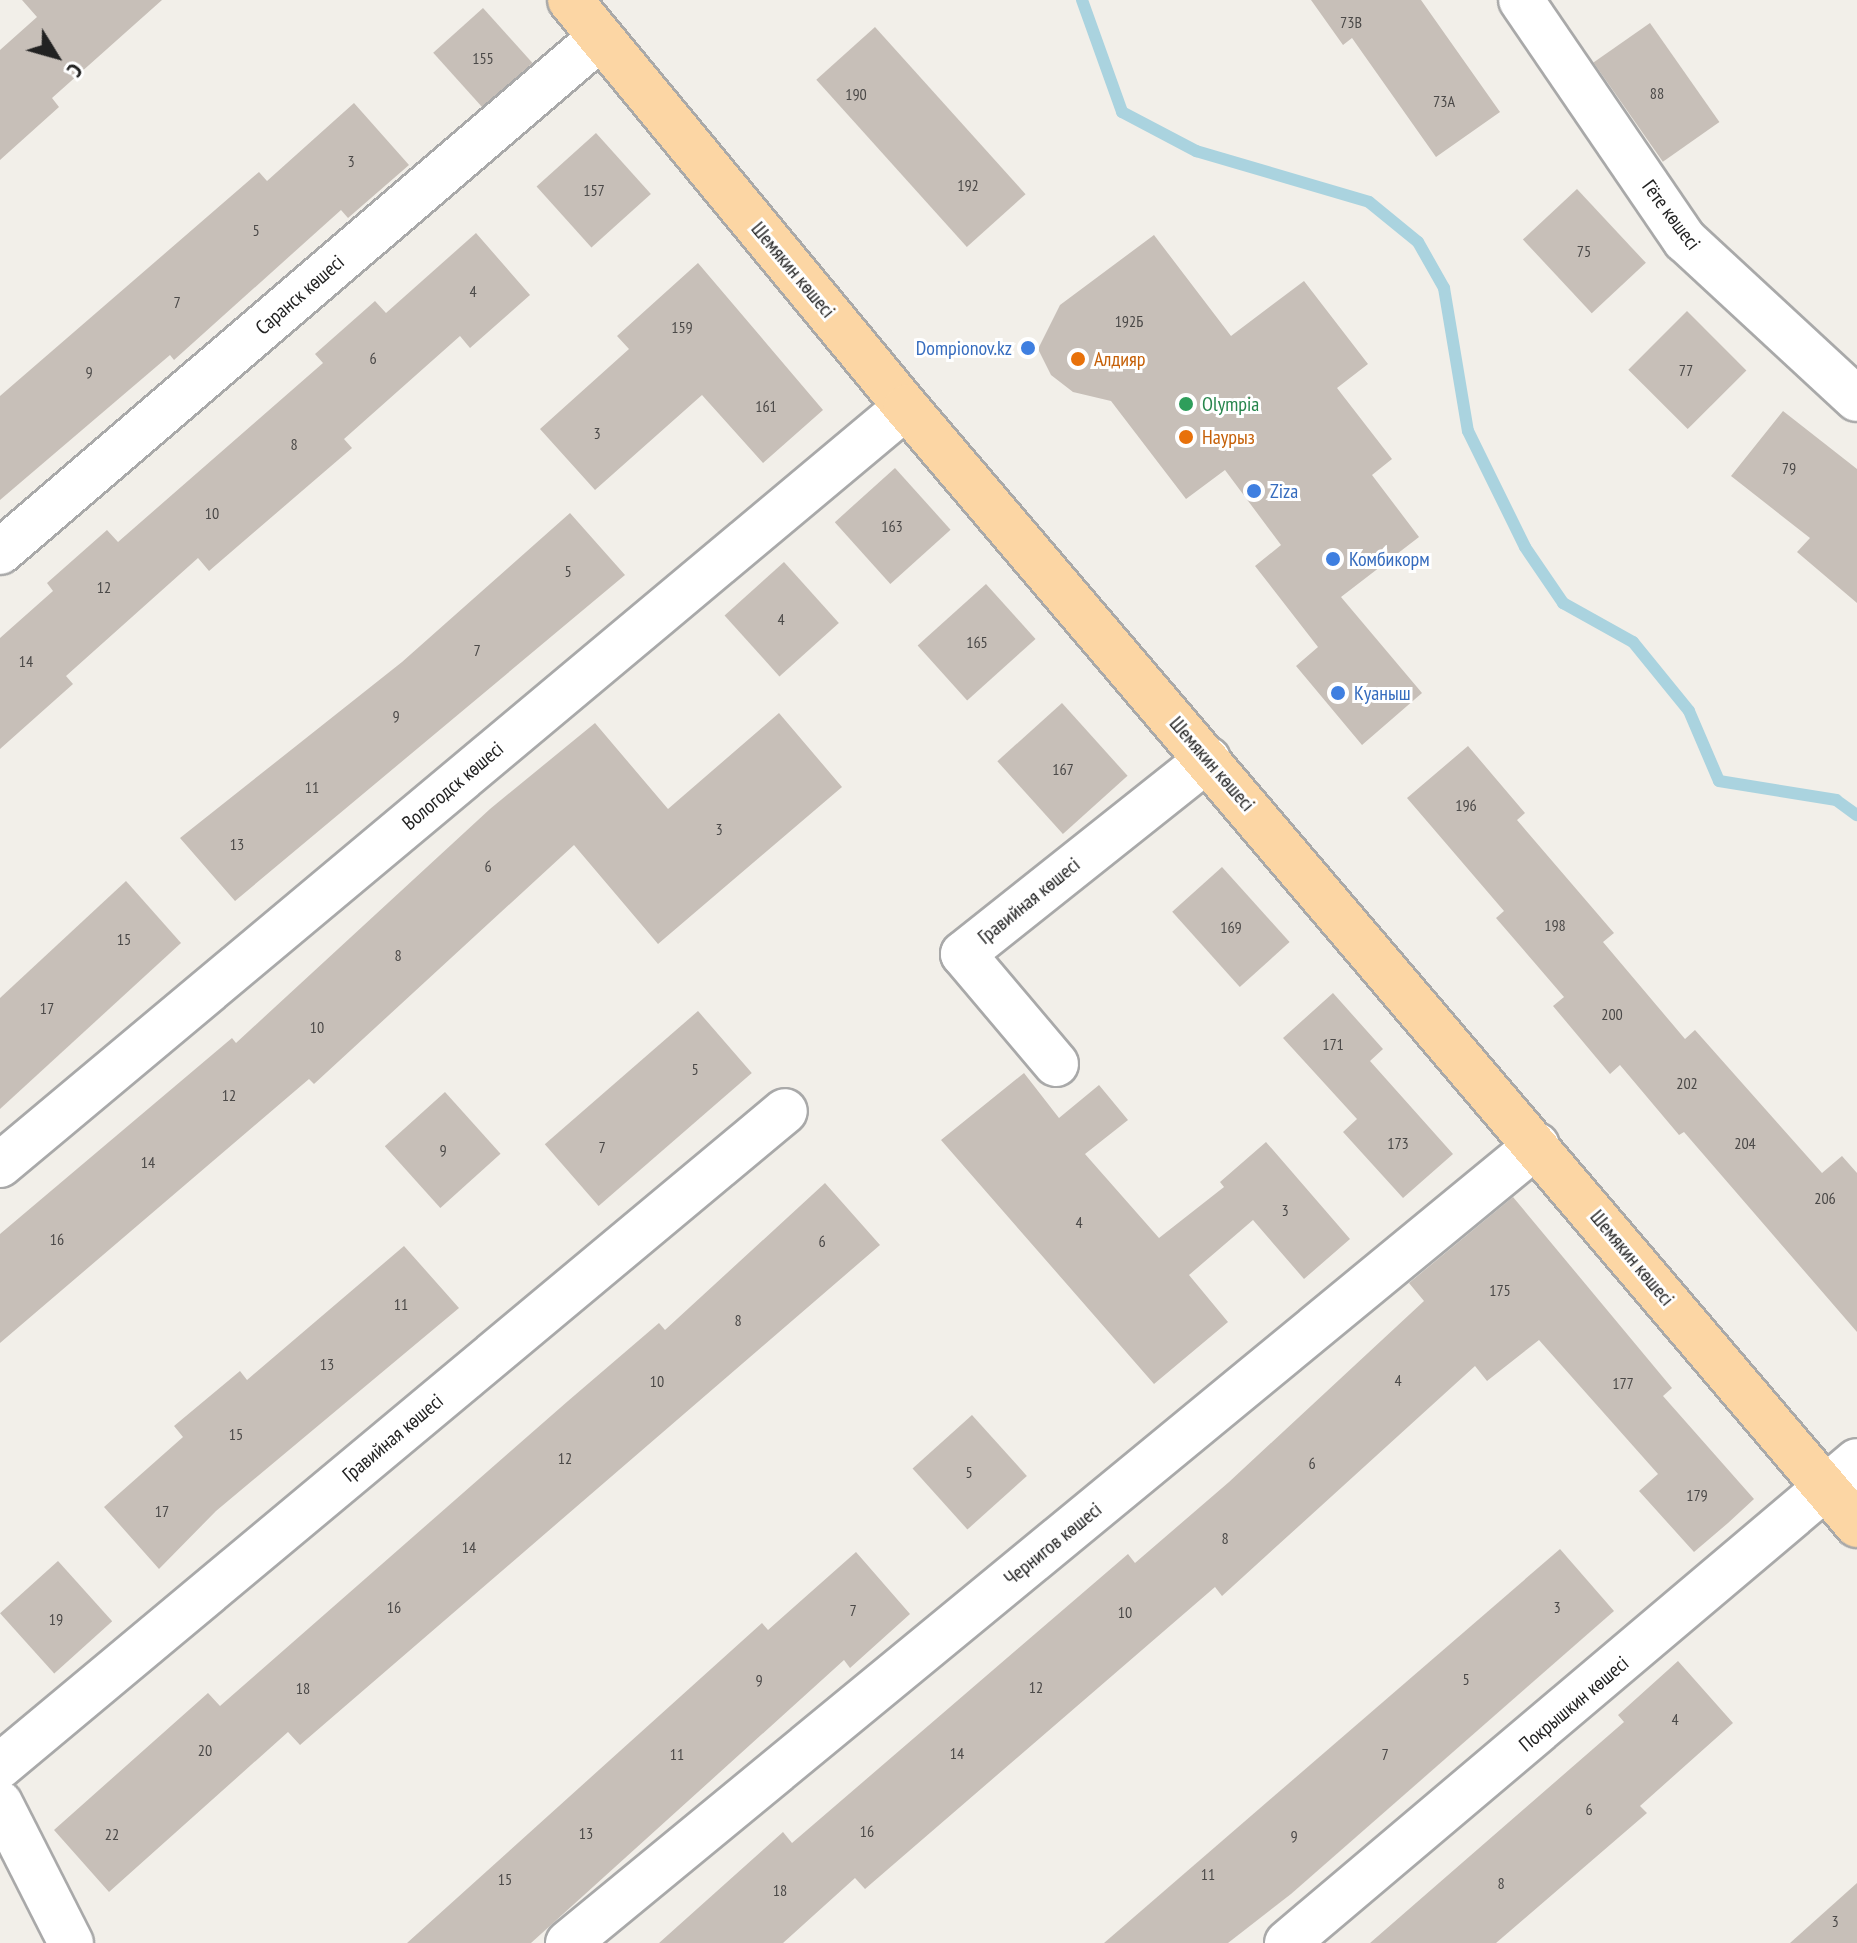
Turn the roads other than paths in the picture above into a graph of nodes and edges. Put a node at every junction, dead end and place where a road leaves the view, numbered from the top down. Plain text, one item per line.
1 (570, 0) edge
2 (1521, 0) edge
3 (601, 37) junction
4 (1857, 399) edge
5 (906, 407) junction
6 (0, 552) edge
7 (1208, 759) junction
8 (1056, 1064) dead end
9 (785, 1111) dead end
10 (1537, 1145) junction
11 (0, 1165) edge
12 (1842, 1476) edge
13 (1857, 1525) edge
14 (0, 1766) edge
15 (0, 1803) edge
16 (71, 1943) edge
17 (568, 1943) edge
18 (1287, 1943) edge

1 - 3 main road, Шемякин көшесі
2 - 4 street, Гёте көшесі
3 - 5 main road, Шемякин көшесі
3 - 6 street, Саранск көшесі
5 - 7 main road, Шемякин көшесі
5 - 11 street, Вологодск көшесі
7 - 8 street, Гравийная көшесі
7 - 10 main road, Шемякин көшесі
9 - 14 street, Гравийная көшесі
10 - 12 main road, Шемякин көшесі
10 - 17 street, Чернигов көшесі
12 - 13 main road, Шемякин көшесі
12 - 18 street, Покрышкин көшесі
15 - 16 street

